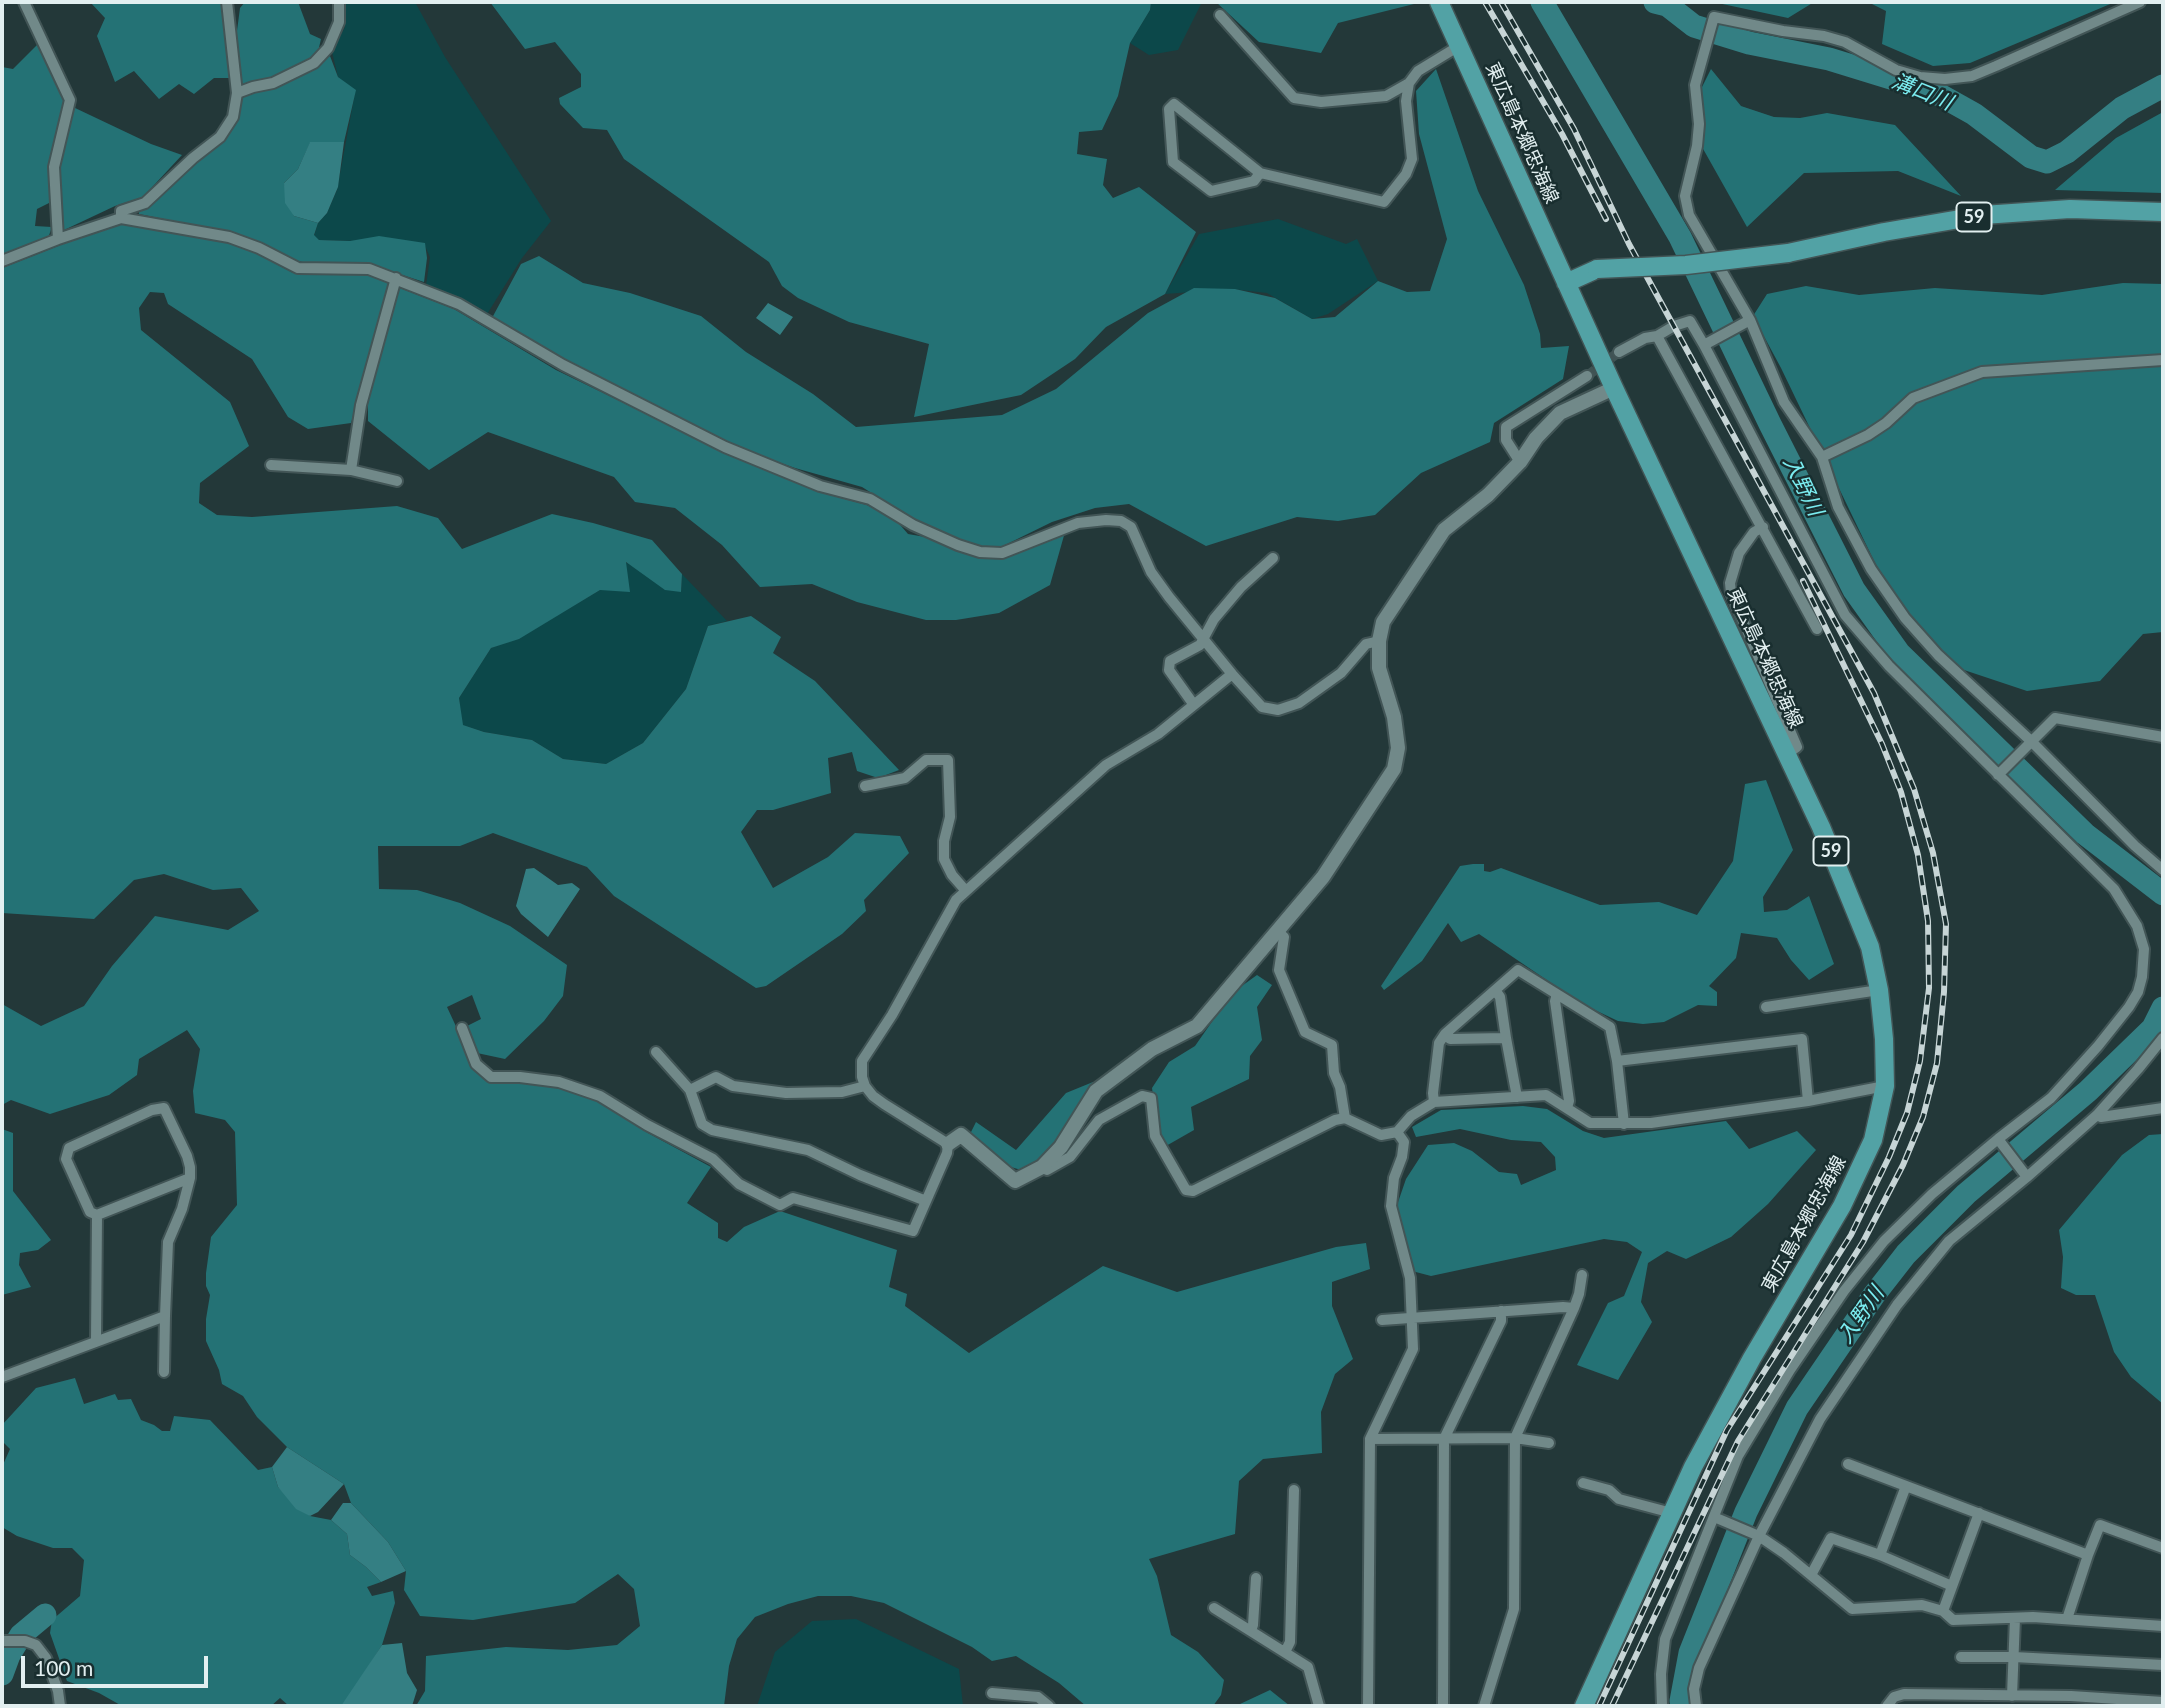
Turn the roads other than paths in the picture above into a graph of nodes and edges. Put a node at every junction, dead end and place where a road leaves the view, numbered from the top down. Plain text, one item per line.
1 (24, 2) edge
2 (339, 2) edge
3 (1439, 2) edge
4 (2140, 2) edge
5 (228, 3) edge
6 (1220, 15) dead end
7 (1459, 46) junction
8 (1409, 83) junction
9 (237, 93) junction
10 (1260, 173) junction
11 (2163, 212) edge
12 (121, 218) junction
13 (58, 239) junction
14 (2, 261) edge
15 (396, 278) junction
16 (1566, 283) junction
17 (1747, 322) junction
18 (1657, 336) junction
19 (1709, 343) junction
20 (1619, 352) tunnel mouth
21 (2163, 360) edge
22 (1587, 376) tunnel mouth
23 (1614, 388) junction
24 (1822, 457) junction
25 (1520, 463) junction
26 (271, 465) dead end
27 (351, 470) junction
28 (397, 481) dead end
29 (1763, 527) junction
30 (1273, 558) dead end
31 (1817, 628) dead end
32 (1203, 639) junction
33 (1379, 641) junction
34 (1231, 674) junction
35 (1194, 705) junction
36 (2163, 737) edge
37 (2029, 743) junction
38 (1787, 754) junction
39 (1998, 775) junction
40 (865, 786) dead end
41 (2163, 870) edge
42 (966, 891) junction
43 (1278, 931) junction
44 (1495, 990) junction
45 (1879, 990) junction
46 (1557, 994) junction
47 (1766, 1007) dead end
48 (462, 1028) dead end
49 (1445, 1034) junction
50 (1506, 1038) junction
51 (2163, 1038) edge
52 (656, 1052) dead end
53 (1617, 1061) junction
54 (865, 1086) junction
55 (1885, 1086) junction
56 (690, 1090) junction
57 (1517, 1097) junction
58 (1808, 1101) junction
59 (1434, 1102) junction
60 (1567, 1108) junction
61 (2163, 1108) edge
62 (2097, 1115) junction
63 (1345, 1118) junction
64 (1624, 1124) junction
65 (1397, 1132) junction
66 (1998, 1139) junction
67 (948, 1144) junction
68 (1042, 1167) junction
69 (2027, 1177) junction
70 (190, 1178) junction
71 (926, 1201) junction
72 (97, 1215) junction
73 (1582, 1275) dead end
74 (1574, 1308) junction
75 (1501, 1311) junction
76 (165, 1316) junction
77 (1413, 1319) junction
78 (1382, 1320) dead end
79 (96, 1341) junction
80 (164, 1372) dead end
81 (2, 1377) edge
82 (1515, 1438) junction
83 (1370, 1439) junction
84 (1444, 1439) junction
85 (1549, 1443) dead end
86 (1848, 1464) dead end
87 (1583, 1483) dead end
88 (1906, 1486) junction
89 (1294, 1490) dead end
90 (1672, 1513) junction
91 (1979, 1513) junction
92 (1714, 1517) junction
93 (1759, 1536) junction
94 (2163, 1548) edge
95 (1880, 1555) junction
96 (2088, 1555) junction
97 (1811, 1576) junction
98 (1256, 1578) dead end
99 (1952, 1586) junction
100 (1214, 1608) dead end
101 (1943, 1611) junction
102 (2015, 1618) junction
103 (2067, 1619) junction
104 (2163, 1626) edge
105 (1251, 1631) junction
106 (2, 1641) edge
107 (1285, 1652) junction
108 (1961, 1657) dead end
109 (2014, 1657) junction
110 (2163, 1665) edge
111 (992, 1693) dead end
112 (2012, 1696) junction
113 (1987, 1701) edge
114 (2071, 1701) edge
115 (2163, 1702) edge
116 (2132, 1703) edge
117 (60, 1706) edge
118 (1049, 1706) edge
119 (1319, 1706) edge
120 (1367, 1706) edge
121 (1443, 1706) edge
122 (1484, 1706) edge
123 (1584, 1706) edge
124 (1662, 1706) edge
125 (1696, 1706) edge
126 (1887, 1706) edge

1 - 13 street
2 - 9 street
3 - 7 main road, 東広島本郷忠海線 / 59
4 - 17 street
5 - 9 street
6 - 8 street
7 - 8 street
7 - 16 main road, 東広島本郷忠海線 / 59
8 - 10 street
9 - 12 street
10 - 10 street
11 - 16 main road, 59, bridge
12 - 13 street
12 - 15 street
13 - 14 street
15 - 27 street
15 - 32 street
16 - 23 main road, 東広島本郷忠海線 / 59
17 - 19 street
17 - 24 street
18 - 19 street
18 - 20 street
18 - 29 street
19 - 39 street
21 - 24 street
22 - 25 street
23 - 25 street
23 - 38 main road, 東広島本郷忠海線 / 59
24 - 37 street
25 - 33 street
26 - 27 street
27 - 28 street
29 - 31 street
29 - 38 street
30 - 32 street
32 - 34 street
32 - 35 street
33 - 34 street
33 - 43 street
34 - 35 street
35 - 42 street
36 - 37 street
37 - 39 street
37 - 41 street
38 - 45 main road, 東広島本郷忠海線 / 59
39 - 66 street
40 - 42 street
42 - 54 street
43 - 63 street
43 - 68 street
44 - 46 street
44 - 49 street
44 - 50 street
45 - 47 street
45 - 55 main road, 東広島本郷忠海線 / 59
46 - 53 street
46 - 60 street
48 - 71 street
49 - 50 street
49 - 59 street
50 - 57 street
51 - 62 street
52 - 56 street
53 - 58 street
53 - 64 street
54 - 56 street
54 - 67 street
55 - 58 street
55 - 90 main road, 東広島本郷忠海線 / 59
56 - 71 street
57 - 59 street
57 - 60 street
58 - 64 street
59 - 65 street
60 - 64 street
61 - 62 street
62 - 69 street
63 - 65 street
63 - 68 street
65 - 77 street
66 - 69 street
66 - 92 street
67 - 68 street
67 - 71 street
69 - 93 street
70 - 72 street
70 - 72 street
70 - 76 street
72 - 79 street
73 - 74 street
74 - 75 street
74 - 82 street
75 - 77 street
75 - 84 street
76 - 79 street
76 - 80 street
77 - 78 street
77 - 83 street
79 - 81 street
82 - 84 street
82 - 85 street
82 - 122 street
83 - 84 street
83 - 120 street
84 - 121 street
86 - 88 street
87 - 90 street
88 - 91 street
88 - 95 street
89 - 107 street
90 - 123 main road, 東広島本郷忠海線 / 59
91 - 96 street
91 - 99 street
92 - 93 street
92 - 124 street
93 - 97 street
93 - 125 street
94 - 96 street
95 - 97 street
95 - 99 street
96 - 103 street
97 - 101 street
98 - 105 street
99 - 101 street
100 - 105 street
101 - 102 street
102 - 103 street
102 - 109 street
103 - 104 street
105 - 107 street
106 - 117 street
107 - 119 street
108 - 109 street
109 - 110 street
109 - 112 street
111 - 118 street
112 - 113 street
112 - 114 street
113 - 126 street
114 - 116 street
115 - 116 street

